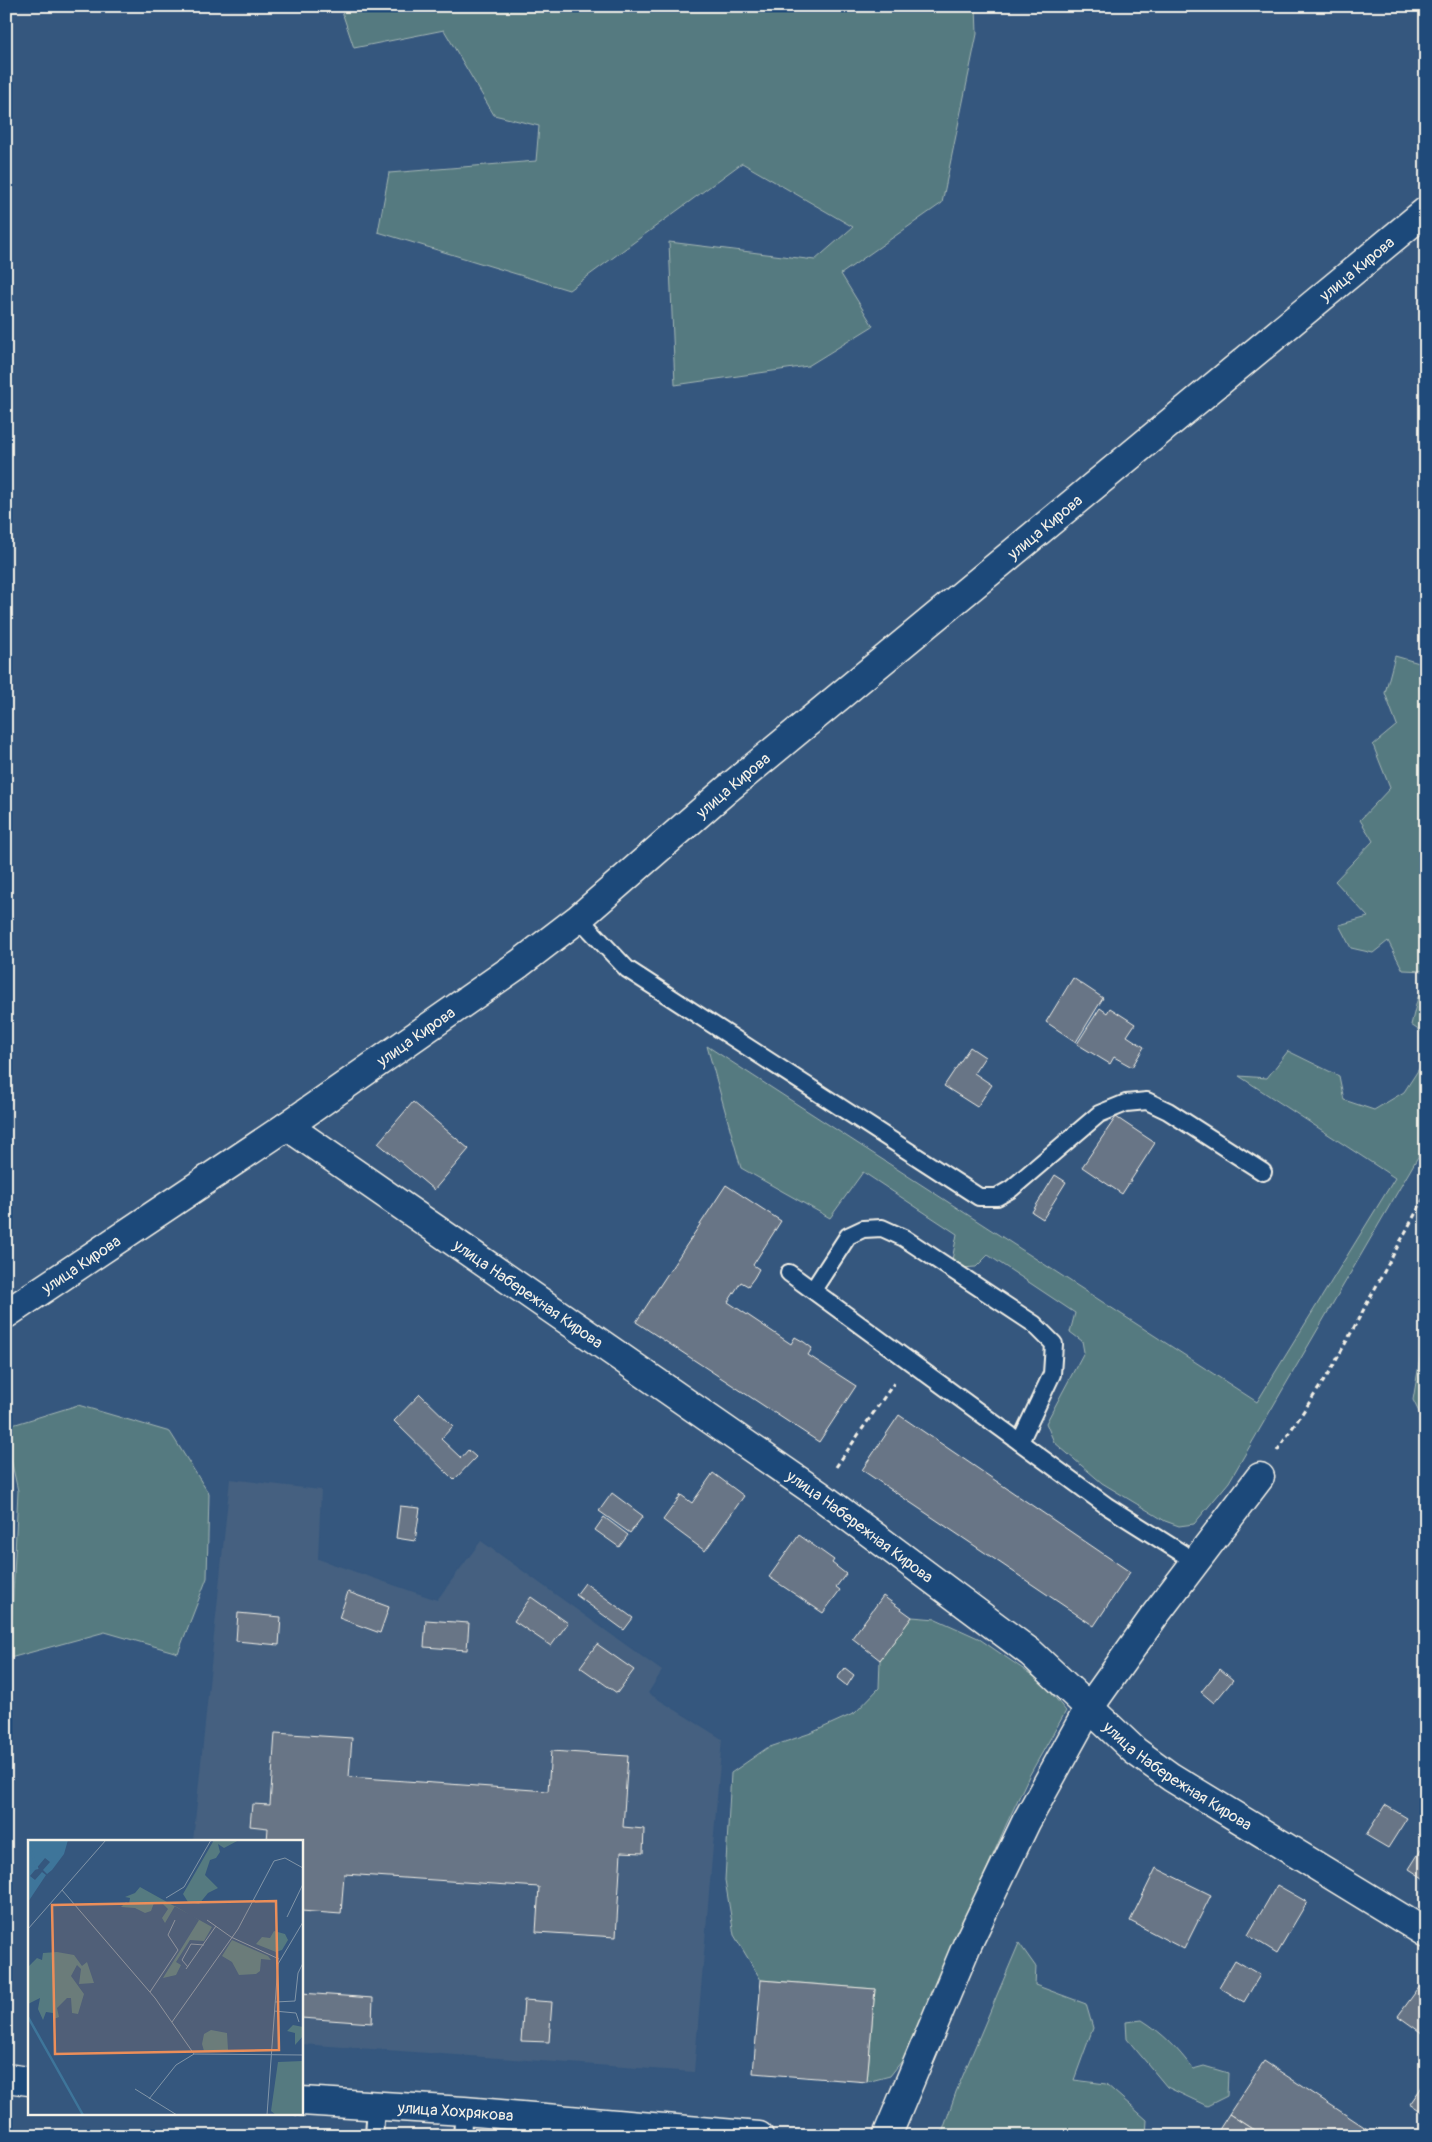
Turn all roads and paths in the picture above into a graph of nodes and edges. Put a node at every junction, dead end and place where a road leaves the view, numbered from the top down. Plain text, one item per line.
1 (1426, 211) edge
2 (579, 918) junction
3 (287, 1126) junction
4 (1263, 1172) dead end
5 (1426, 1194) edge
6 (789, 1273) dead end
7 (813, 1290) junction
8 (6, 1314) edge
9 (910, 1360) junction
10 (1020, 1442) junction
11 (1260, 1477) joint
12 (818, 1494) junction
13 (1196, 1562) junction
14 (1089, 1708) junction
15 (1426, 1933) edge
16 (6, 2078) edge
17 (28, 2081) edge
18 (302, 2101) edge
19 (376, 2106) junction
20 (463, 2123) edge
21 (374, 2136) edge
22 (759, 2136) edge
23 (887, 2136) edge

1 - 2 street, улица Кирова
2 - 3 street, улица Кирова
2 - 4 lane
3 - 8 street, улица Кирова
3 - 12 street, улица Набережная Кирова
5 - 11 path
6 - 7 lane
7 - 9 lane
7 - 10 lane
9 - 10 lane
9 - 12 path
10 - 13 lane
11 - 13 street
12 - 14 street, улица Набережная Кирова
13 - 14 street
14 - 15 street, улица Набережная Кирова
14 - 23 street
16 - 17 street
18 - 19 street, улица Хохрякова
19 - 20 street, улица Хохрякова
19 - 21 lane
20 - 22 street, улица Хохрякова

